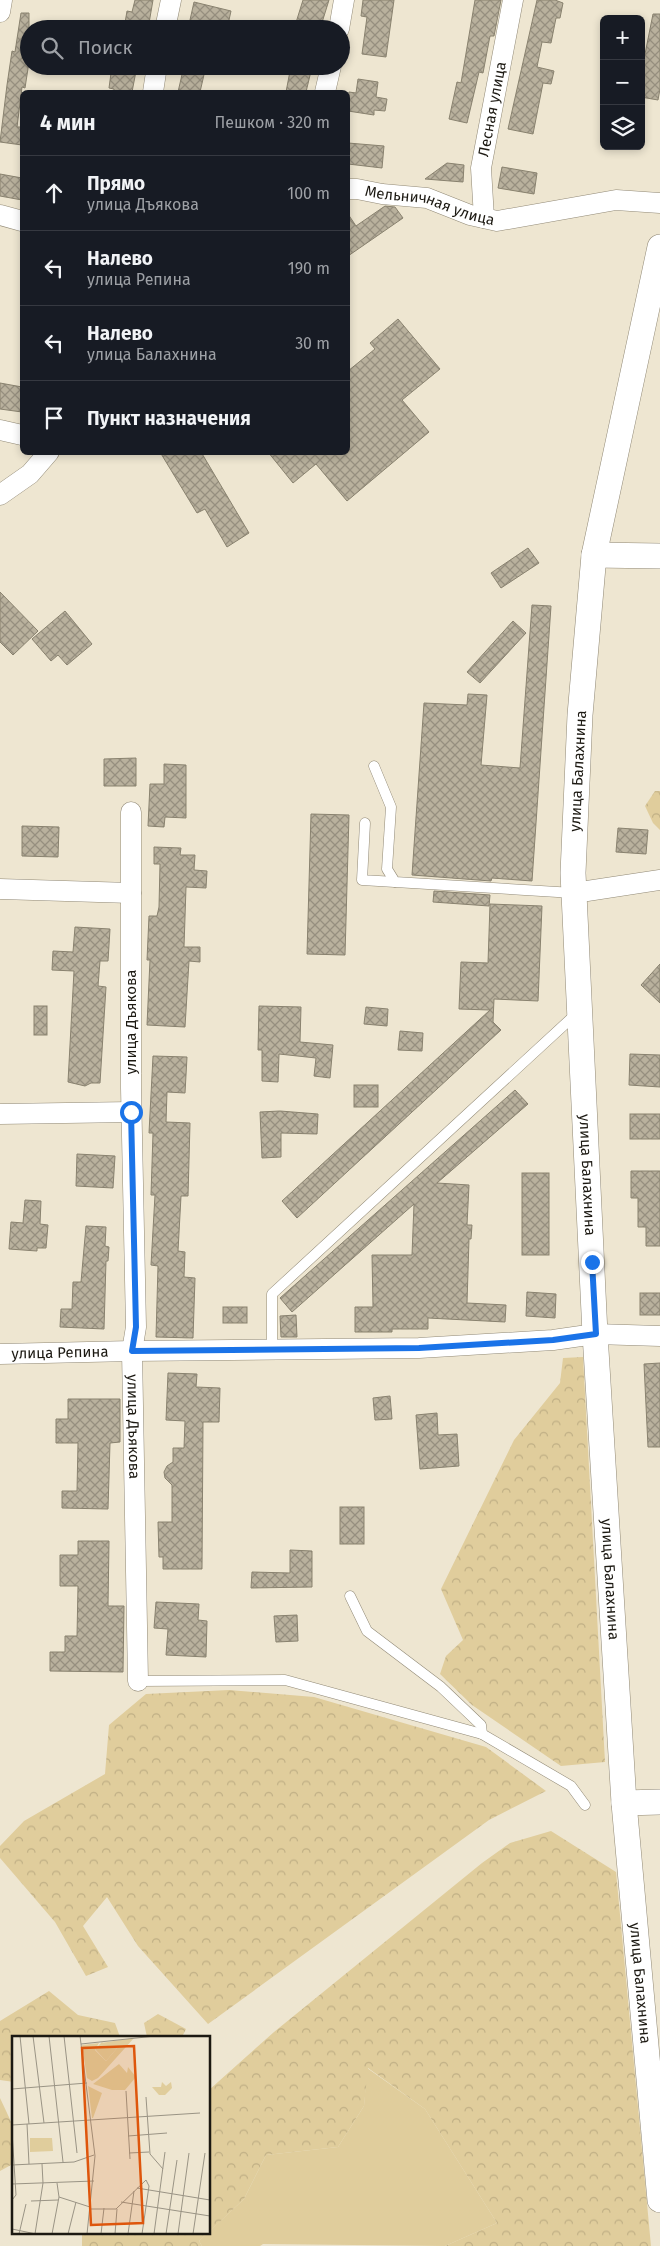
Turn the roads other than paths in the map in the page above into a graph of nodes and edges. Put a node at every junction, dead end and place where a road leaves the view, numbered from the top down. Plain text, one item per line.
1 (2, 0) edge
2 (171, 0) edge
3 (344, 0) edge
4 (513, 0) edge
5 (0, 12) edge
6 (167, 20) edge
7 (341, 20) edge
8 (156, 75) edge
9 (330, 75) edge
10 (153, 90) edge
11 (326, 90) edge
12 (350, 189) edge
13 (660, 203) edge
14 (0, 215) edge
15 (484, 218) junction
16 (20, 220) edge
17 (660, 247) edge
18 (0, 430) edge
19 (20, 435) edge
20 (46, 455) edge
21 (0, 495) edge
22 (594, 555) junction
23 (660, 556) edge
24 (374, 766) dead end
25 (131, 812) dead end
26 (365, 823) dead end
27 (660, 880) edge
28 (395, 882) junction
29 (0, 889) edge
30 (131, 893) junction
31 (574, 893) junction
32 (580, 1011) junction
33 (131, 1112) junction
34 (0, 1114) edge
35 (596, 1334) junction
36 (660, 1336) edge
37 (272, 1349) junction
38 (132, 1351) junction
39 (0, 1354) edge
40 (350, 1596) dead end
41 (138, 1681) joint
42 (482, 1734) junction
43 (660, 1802) edge
44 (624, 1803) junction
45 (585, 1805) dead end
46 (658, 2148) edge
47 (660, 2200) edge

1 - 5 street
2 - 6 street
3 - 7 street
4 - 15 street, Лесная улица
8 - 10 street
9 - 11 street
12 - 15 street, Мельничная улица
13 - 15 street, Мельничная улица
14 - 16 street
17 - 22 street, улица Балахнина
18 - 19 street
20 - 21 street
22 - 23 street
22 - 31 street, улица Балахнина
24 - 28 lane
25 - 30 street, улица Дъякова
26 - 28 lane
27 - 31 street
28 - 31 lane
29 - 30 street
30 - 33 street, улица Дъякова
31 - 32 street, улица Балахнина
32 - 35 street, улица Балахнина
32 - 37 lane
33 - 34 street
33 - 38 street, улица Дъякова
35 - 36 street, улица Репина
35 - 37 street, улица Репина
35 - 44 street, улица Балахнина
37 - 38 street, улица Репина
38 - 39 street, улица Репина
38 - 41 street, улица Дъякова
40 - 42 lane
41 - 42 lane
42 - 45 lane
43 - 44 street
44 - 46 street, улица Балахнина
46 - 47 street, улица Балахнина

